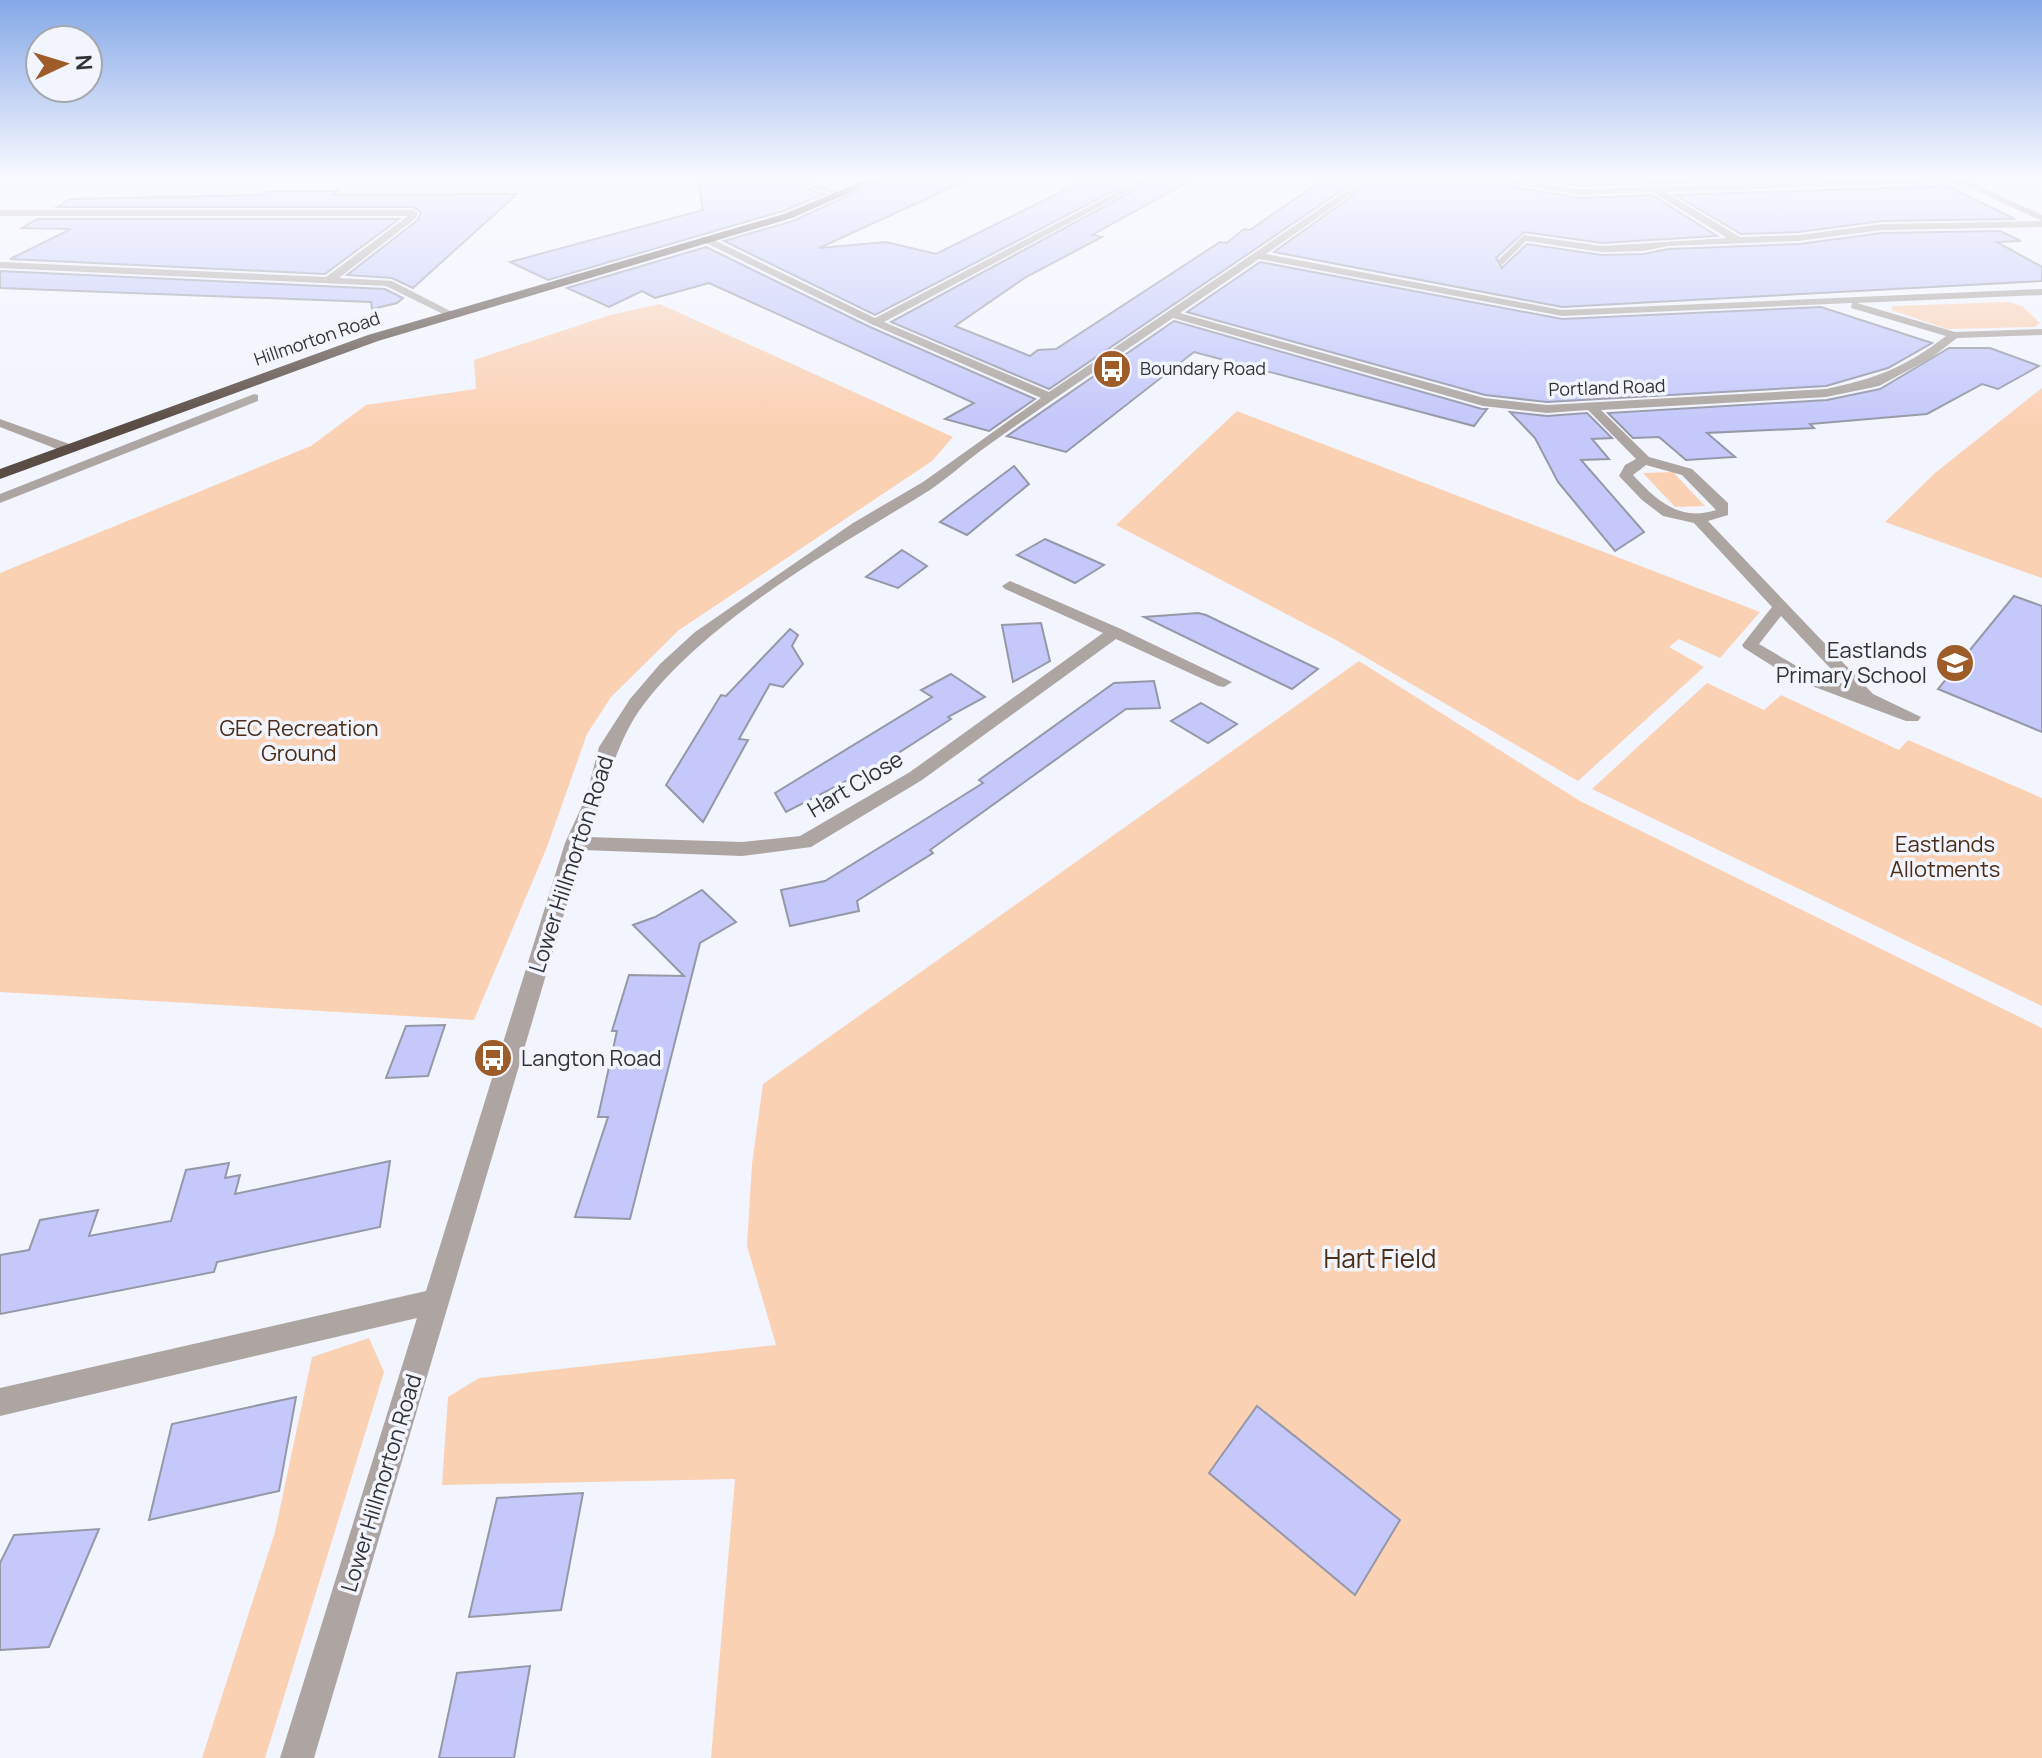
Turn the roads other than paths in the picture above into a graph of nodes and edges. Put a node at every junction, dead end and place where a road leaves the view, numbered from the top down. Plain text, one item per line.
1 (356, 260) edge
2 (634, 260) edge
3 (748, 260) edge
4 (993, 260) edge
5 (1249, 260) edge
6 (1283, 260) edge
7 (0, 265) edge
8 (329, 280) junction
9 (2042, 292) edge
10 (2027, 293) junction
11 (1840, 301) junction
12 (2042, 309) edge
13 (451, 314) junction
14 (1171, 314) junction
15 (875, 322) junction
16 (2042, 332) edge
17 (1954, 335) junction
18 (1049, 397) junction
19 (254, 398) dead end
20 (1593, 409) junction
21 (0, 423) edge
22 (67, 448) junction
23 (1644, 460) junction
24 (0, 474) edge
25 (0, 499) edge
26 (1697, 518) junction
27 (1010, 586) dead end
28 (1782, 605) junction
29 (1115, 632) junction
30 (1224, 682) dead end
31 (1867, 698) junction
32 (1912, 717) dead end
33 (575, 843) junction
34 (436, 1301) junction
35 (0, 1402) edge
36 (297, 1758) edge

1 - 8 street
2 - 13 highway, Hillmorton Road
3 - 15 street
4 - 15 street
5 - 14 street, Lower Hillmorton Road
6 - 11 street
7 - 8 street
8 - 13 street
9 - 10 street
10 - 11 street
10 - 12 street
11 - 17 street
13 - 22 highway, Hillmorton Road
14 - 18 street, Lower Hillmorton Road
14 - 20 street, Portland Road
15 - 18 street
16 - 17 street
17 - 20 street, Portland Road
18 - 33 street, Lower Hillmorton Road
19 - 25 street
20 - 23 street
21 - 22 street
22 - 24 highway, Hillmorton Road
23 - 26 street
23 - 26 street
26 - 28 street
27 - 29 street
28 - 31 street
28 - 31 street
29 - 30 street
29 - 33 street, Hart Close
31 - 32 street
33 - 34 street, Lower Hillmorton Road
34 - 35 street
34 - 36 street, Lower Hillmorton Road

